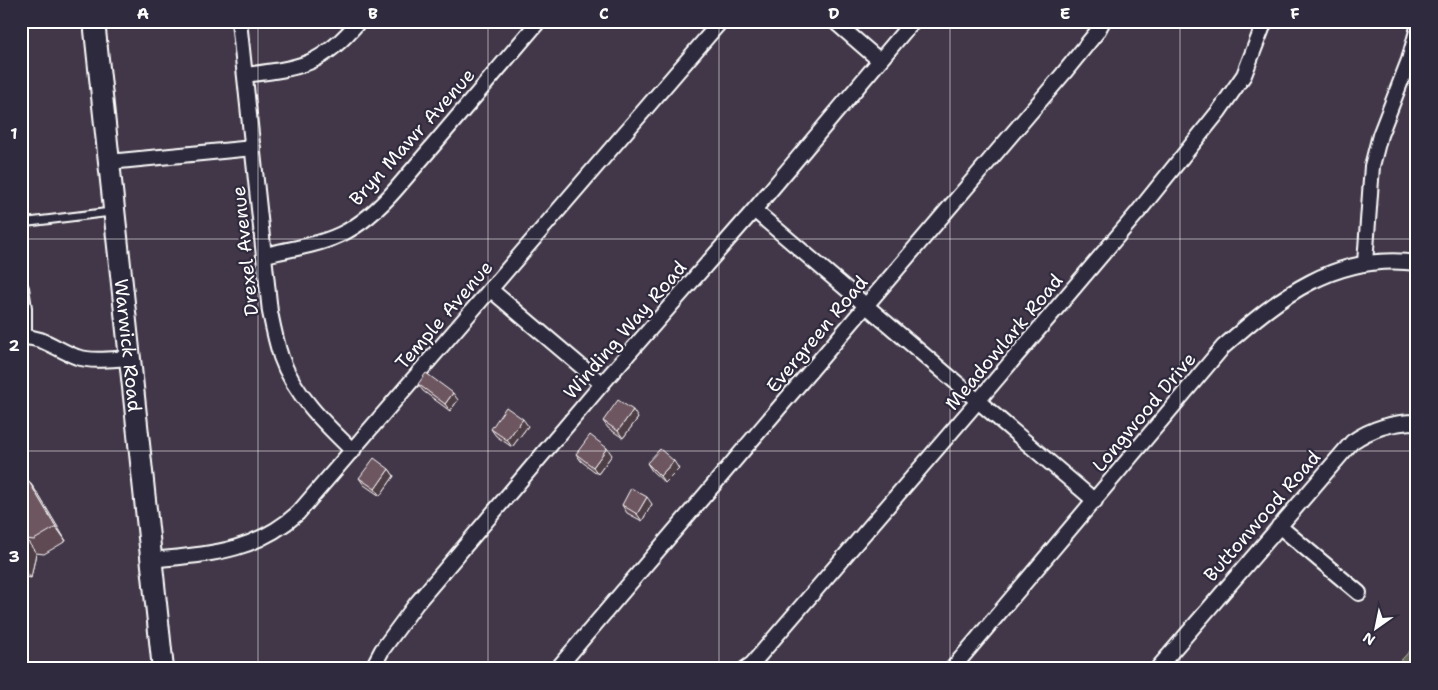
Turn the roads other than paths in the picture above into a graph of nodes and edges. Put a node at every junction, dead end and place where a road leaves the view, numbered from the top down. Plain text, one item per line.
1 (94, 21) edge
2 (239, 21) edge
3 (359, 21) edge
4 (540, 21) edge
5 (721, 21) edge
6 (834, 21) edge
7 (912, 21) edge
8 (1103, 21) edge
9 (1265, 21) edge
10 (1417, 31) edge
11 (880, 60) junction
12 (245, 75) junction
13 (252, 148) junction
14 (109, 162) junction
15 (754, 210) junction
16 (114, 212) junction
17 (21, 223) edge
18 (264, 255) junction
19 (1365, 263) junction
20 (1417, 263) edge
21 (21, 288) edge
22 (491, 290) junction
23 (866, 306) junction
24 (22, 337) edge
25 (129, 358) junction
26 (602, 384) junction
27 (978, 402) junction
28 (1417, 422) edge
29 (353, 451) junction
30 (1095, 501) junction
31 (1278, 526) junction
32 (151, 560) junction
33 (1359, 593) dead end
34 (560, 668) edge
35 (1159, 668) edge
36 (163, 669) edge
37 (372, 669) edge
38 (746, 669) edge
39 (952, 669) edge

1 - 14 street, Warwick Road
2 - 12 street, Drexel Avenue
3 - 12 street
4 - 18 street, Bryn Mawr Avenue
5 - 22 street, Temple Avenue
6 - 11 street
7 - 11 street, Winding Way Road
8 - 23 street, Evergreen Road
9 - 27 street, Meadowlark Road
10 - 19 street
11 - 15 street, Winding Way Road
12 - 13 street, Drexel Avenue
13 - 14 street
13 - 18 street, Drexel Avenue
14 - 16 street, Warwick Road
15 - 23 street
15 - 26 street, Winding Way Road
16 - 17 lane
16 - 25 street, Warwick Road
18 - 29 street, Drexel Avenue
19 - 20 street, Longwood Drive
19 - 30 street, Longwood Drive
21 - 24 street
22 - 26 street
22 - 29 street, Temple Avenue
23 - 27 street
23 - 34 street, Evergreen Road
24 - 25 street
25 - 32 street, Warwick Road
26 - 37 street, Winding Way Road
27 - 30 street
27 - 38 street, Meadowlark Road
28 - 31 street, Buttonwood Road
29 - 32 street, Temple Avenue
30 - 39 street, Longwood Drive
31 - 33 street
31 - 35 street, Buttonwood Road
32 - 36 street, Warwick Road

